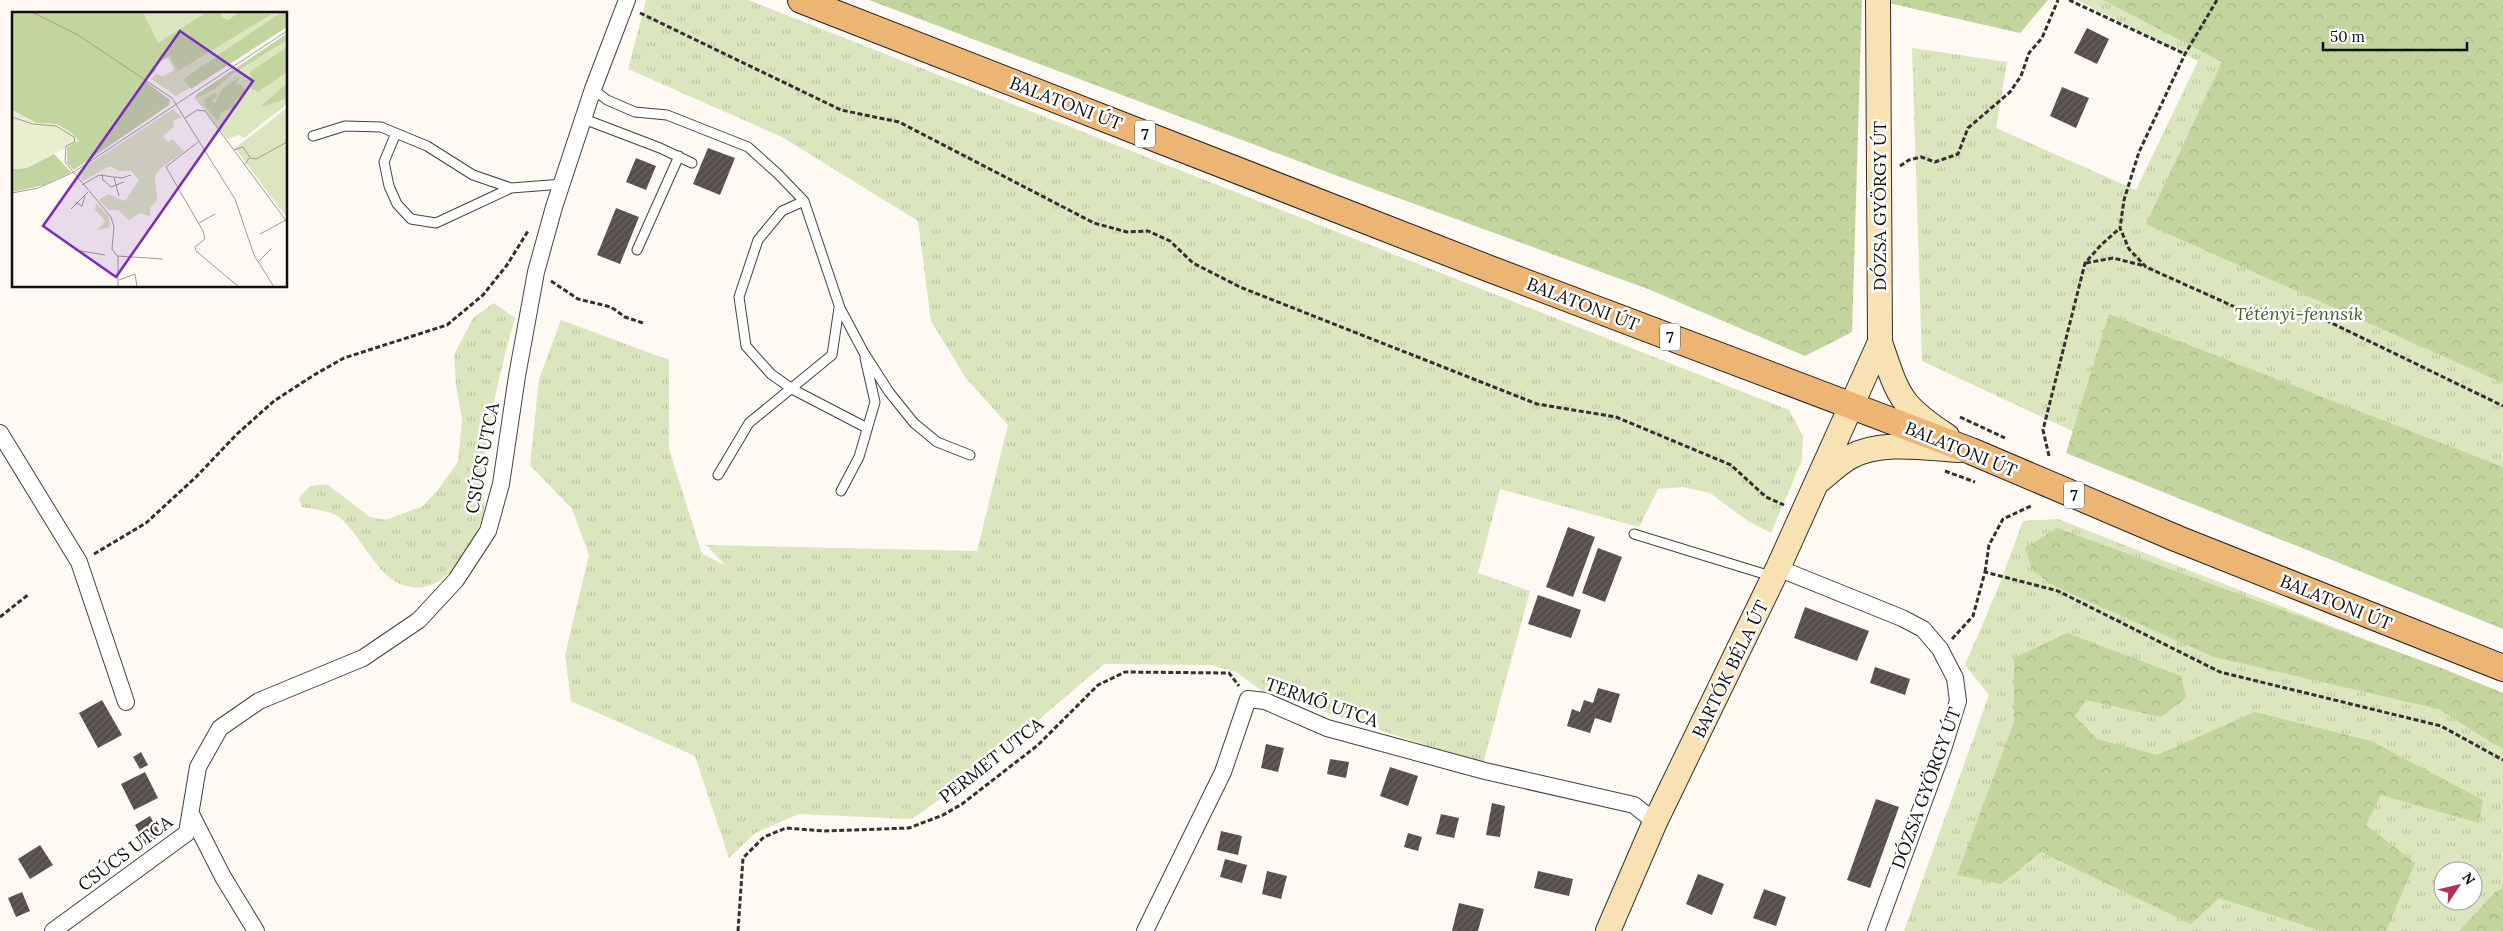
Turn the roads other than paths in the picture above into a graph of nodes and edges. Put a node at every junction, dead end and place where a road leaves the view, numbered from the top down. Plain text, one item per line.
1 (801, 0) edge
2 (1878, 0) edge
3 (626, 3) edge
4 (594, 89) junction
5 (584, 119) junction
6 (396, 133) junction
7 (313, 136) dead end
8 (679, 156) junction
9 (692, 163) dead end
10 (562, 184) junction
11 (511, 188) junction
12 (804, 201) junction
13 (637, 250) dead end
14 (840, 308) junction
15 (1880, 342) junction
16 (864, 353) junction
17 (792, 389) junction
18 (1850, 406) junction
19 (868, 428) junction
20 (0, 433) edge
21 (1970, 451) junction
22 (970, 455) dead end
23 (718, 476) dead end
24 (1818, 482) junction
25 (841, 491) dead end
26 (1634, 534) dead end
27 (1776, 573) junction
28 (2503, 668) edge
29 (126, 702) dead end
30 (191, 814) junction
31 (1655, 822) junction
32 (53, 931) edge
33 (256, 931) edge
34 (1145, 931) edge
35 (1608, 931) edge
36 (1876, 931) edge

1 - 18 main road, BALATONI ÚT / 7
2 - 15 street, DÓZSA GYÖRGY ÚT
3 - 4 street, CSÚCS UTCA
4 - 5 street, CSÚCS UTCA
4 - 12 lane
5 - 8 lane
5 - 10 street, CSÚCS UTCA
6 - 7 lane
6 - 11 lane
6 - 11 lane
8 - 9 lane
8 - 13 lane
10 - 11 lane
10 - 30 street, CSÚCS UTCA
12 - 14 lane
12 - 17 lane
14 - 16 lane
14 - 17 lane
15 - 18 street, DÓZSA GYÖRGY ÚT
15 - 21 street
16 - 19 lane
16 - 22 lane
17 - 19 lane
17 - 23 lane
18 - 21 main road, BALATONI ÚT / 7
18 - 24 street, BARTÓK BÉLA ÚT
19 - 25 lane
20 - 29 street
21 - 24 street
21 - 28 main road, BALATONI ÚT / 7
24 - 27 street, BARTÓK BÉLA ÚT
26 - 27 lane
27 - 31 street, BARTÓK BÉLA ÚT
27 - 36 street, DÓZSA GYÖRGY ÚT
30 - 32 street, CSÚCS UTCA
30 - 33 street
31 - 34 street, TERMŐ UTCA
31 - 35 street, BARTÓK BÉLA ÚT

